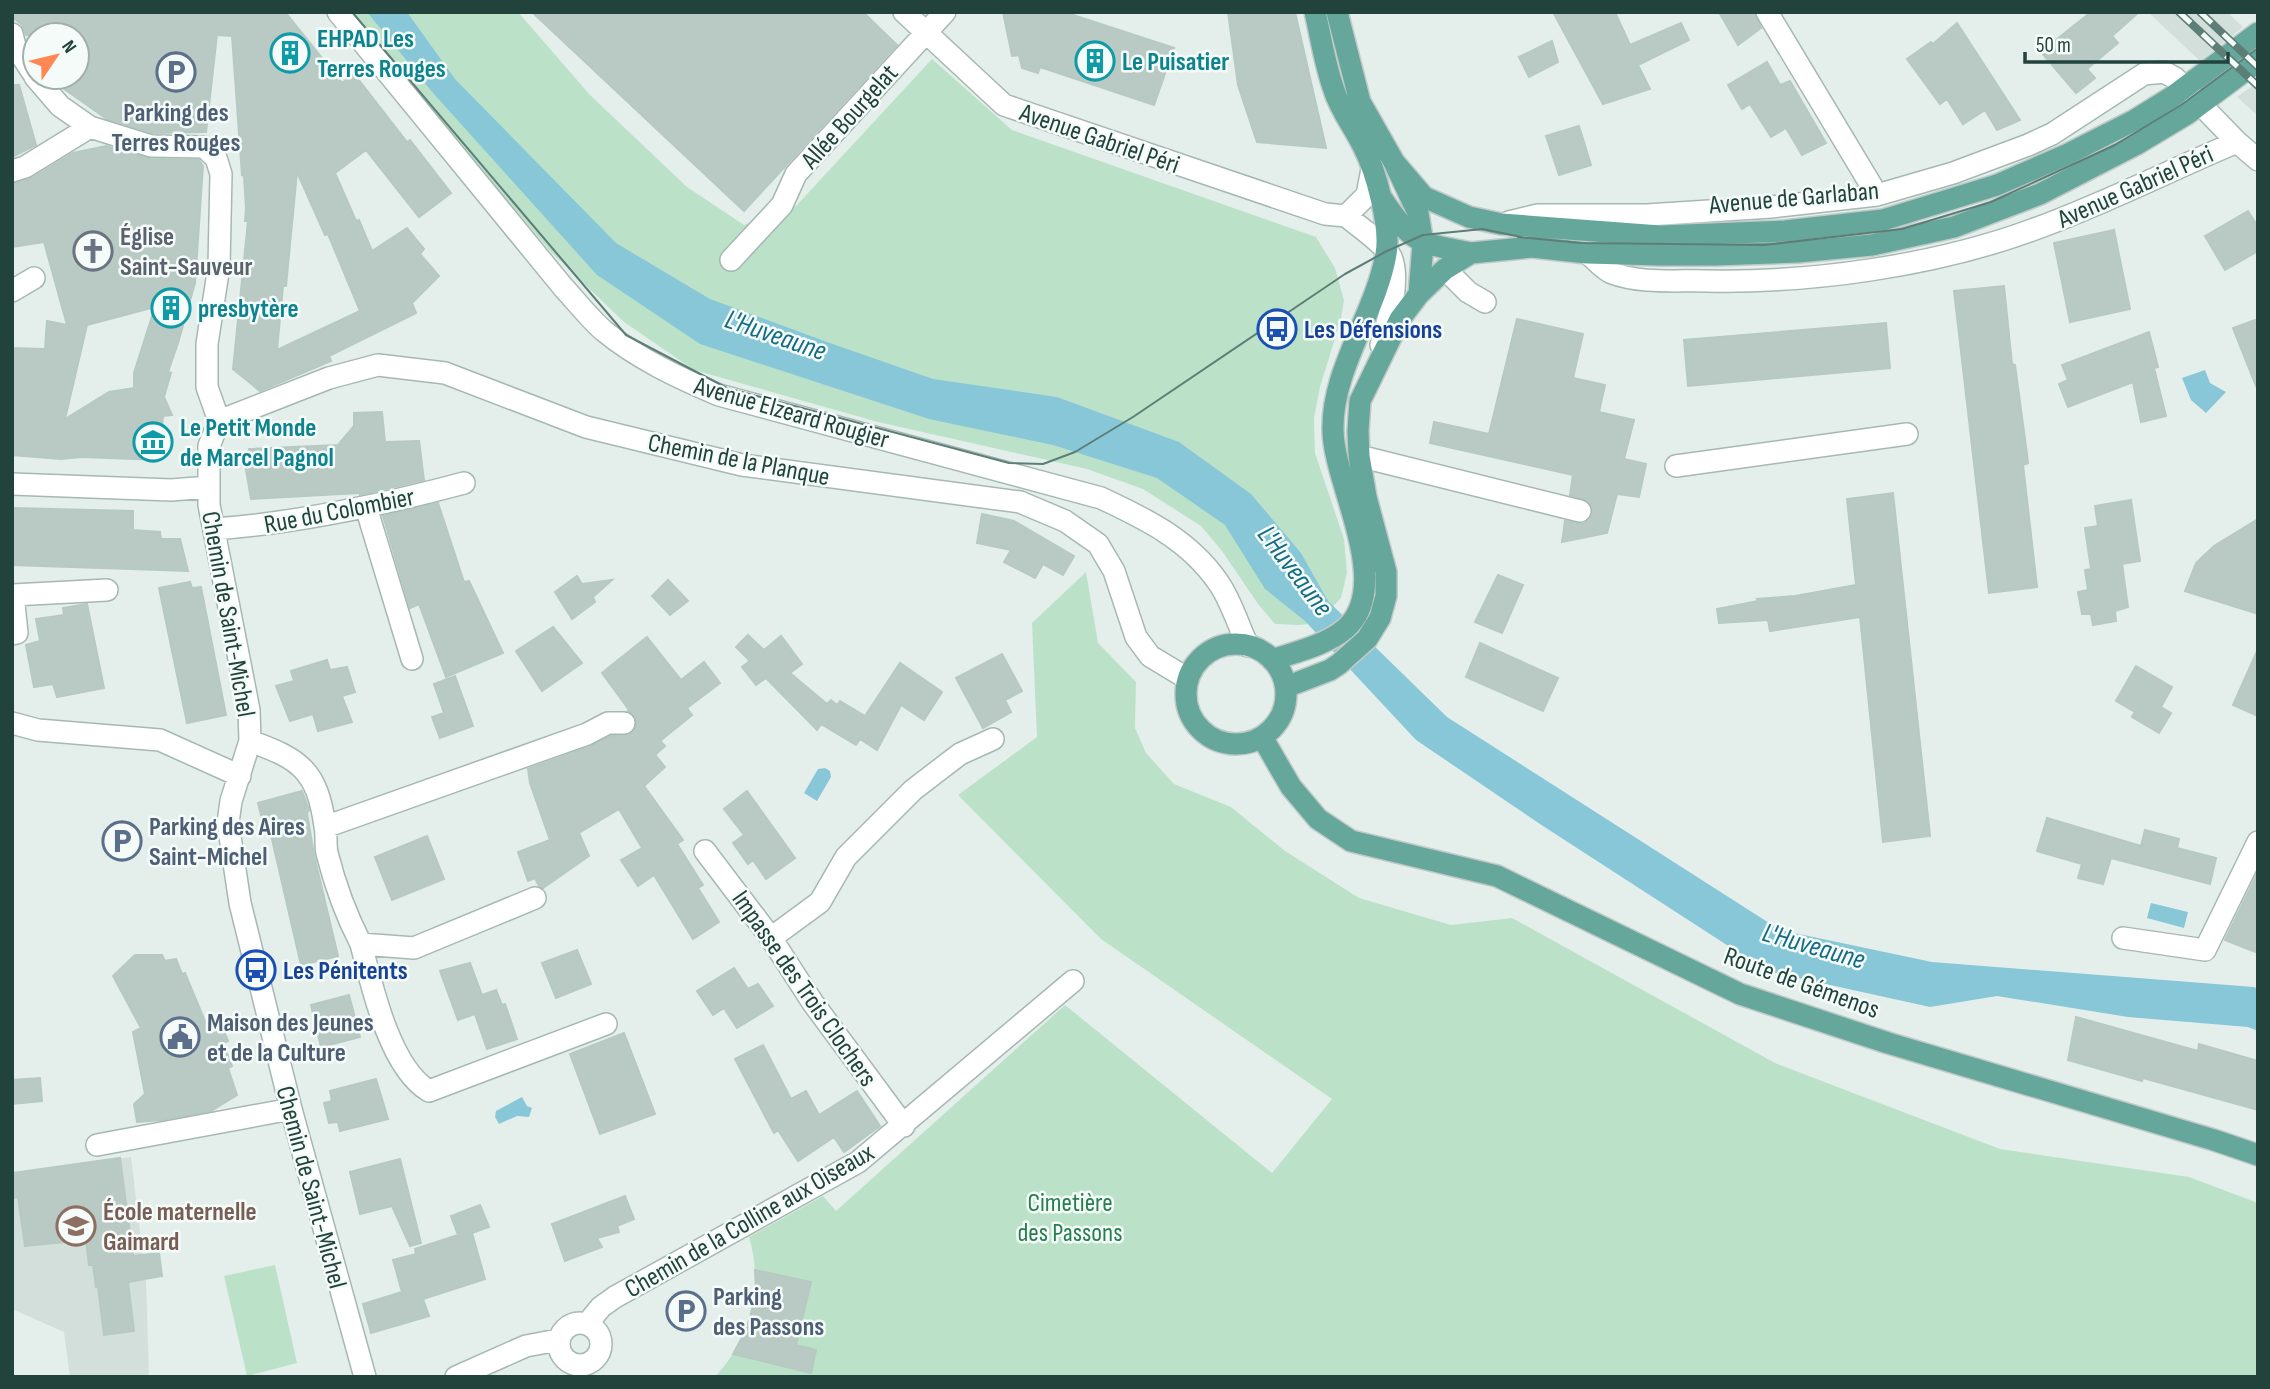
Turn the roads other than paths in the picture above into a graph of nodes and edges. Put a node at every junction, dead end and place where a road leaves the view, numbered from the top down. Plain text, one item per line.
1 (338, 12) edge
2 (904, 12) edge
3 (945, 12) edge
4 (1315, 12) edge
5 (1338, 12) edge
6 (1767, 12) edge
7 (925, 33) junction
8 (12, 34) edge
9 (2255, 35) edge
10 (21, 55) edge
11 (2258, 61) edge
12 (2174, 88) junction
13 (47, 91) edge
14 (90, 127) junction
15 (2237, 142) junction
16 (2258, 160) edge
17 (1394, 162) junction
18 (1372, 169) junction
19 (12, 171) edge
20 (1877, 195) junction
21 (1381, 198) junction
22 (1335, 215) junction
23 (1469, 217) junction
24 (1501, 224) junction
25 (1416, 233) junction
26 (1387, 251) junction
27 (1471, 253) junction
28 (1587, 253) junction
29 (731, 260) dead end
30 (1445, 269) junction
31 (34, 278) dead end
32 (12, 292) edge
33 (1416, 298) junction
34 (1485, 302) dead end
35 (1374, 370) junction
36 (219, 421) junction
37 (1907, 435) dead end
38 (1359, 456) junction
39 (1676, 466) dead end
40 (464, 483) dead end
41 (12, 484) edge
42 (209, 487) junction
43 (366, 507) junction
44 (1580, 512) dead end
45 (214, 529) junction
46 (107, 590) dead end
47 (12, 634) edge
48 (1248, 646) junction
49 (412, 659) dead end
50 (1272, 660) junction
51 (1188, 679) junction
52 (1286, 687) junction
53 (12, 723) edge
54 (624, 723) dead end
55 (1262, 737) junction
56 (993, 739) dead end
57 (250, 741) junction
58 (240, 776) junction
59 (325, 827) junction
60 (2258, 842) edge
61 (705, 851) dead end
62 (536, 898) dead end
63 (771, 938) junction
64 (2123, 938) dead end
65 (361, 944) junction
66 (1073, 981) dead end
67 (606, 1024) dead end
68 (291, 1109) junction
69 (904, 1126) junction
70 (97, 1145) dead end
71 (2258, 1155) edge
72 (587, 1324) junction
73 (558, 1340) junction
74 (574, 1370) edge
75 (365, 1377) edge
76 (456, 1377) edge

1 - 48 street, Avenue Elzeard Rougier
2 - 7 street, Avenue Gabriel Péri
3 - 7 street, Allée Bourgelat
4 - 18 main road
5 - 17 main road
6 - 20 street
7 - 22 street, Avenue Gabriel Péri
7 - 29 street, Allée Bourgelat
8 - 10 street
9 - 12 main road, Avenue de Garlaban
11 - 28 main road, Avenue de Garlaban
12 - 15 street, Avenue Gabriel Péri
12 - 20 street
12 - 24 main road, Avenue de Garlaban
13 - 14 street
14 - 19 street
14 - 36 street
15 - 16 street
15 - 28 street, Avenue Gabriel Péri
17 - 23 main road, Avenue de Garlaban
17 - 25 main road
18 - 21 main road
18 - 22 street
20 - 24 street
21 - 25 main road
21 - 26 main road
22 - 26 street
23 - 24 main road, Avenue de Garlaban
23 - 25 main road
25 - 26 main road
25 - 27 main road
25 - 33 main road
26 - 35 street
26 - 50 main road
27 - 28 main road, Avenue de Garlaban
27 - 30 main road, Avenue de Garlaban
30 - 33 main road, Avenue de Garlaban
30 - 34 street
31 - 32 street
33 - 35 main road, Avenue de Garlaban
35 - 38 main road, Avenue de Garlaban
36 - 42 street, Chemin de Saint-Michel
36 - 51 street, Chemin de la Planque
37 - 39 street
38 - 44 street
38 - 52 main road, Avenue de Garlaban
40 - 43 street, Rue du Colombier
41 - 42 street
42 - 45 street, Chemin de Saint-Michel
43 - 45 street, Rue du Colombier
43 - 49 street
45 - 57 street, Chemin de Saint-Michel
46 - 47 street
48 - 50 main road
48 - 51 main road
50 - 52 main road
51 - 55 main road
52 - 55 main road
53 - 58 street
54 - 59 street
55 - 71 main road, Route de Gémenos
56 - 63 street
57 - 58 street, Chemin de Saint-Michel
57 - 59 street
58 - 68 street, Chemin de Saint-Michel
59 - 65 street
60 - 64 street
61 - 63 street, Impasse des Trois Clochers
62 - 65 street
63 - 69 street, Impasse des Trois Clochers
65 - 67 street
66 - 69 street, Chemin de la Colline aux Oiseaux
68 - 70 street
68 - 75 street, Chemin de Saint-Michel
69 - 72 street, Chemin de la Colline aux Oiseaux
72 - 73 street
72 - 74 street
73 - 74 street
73 - 76 street

